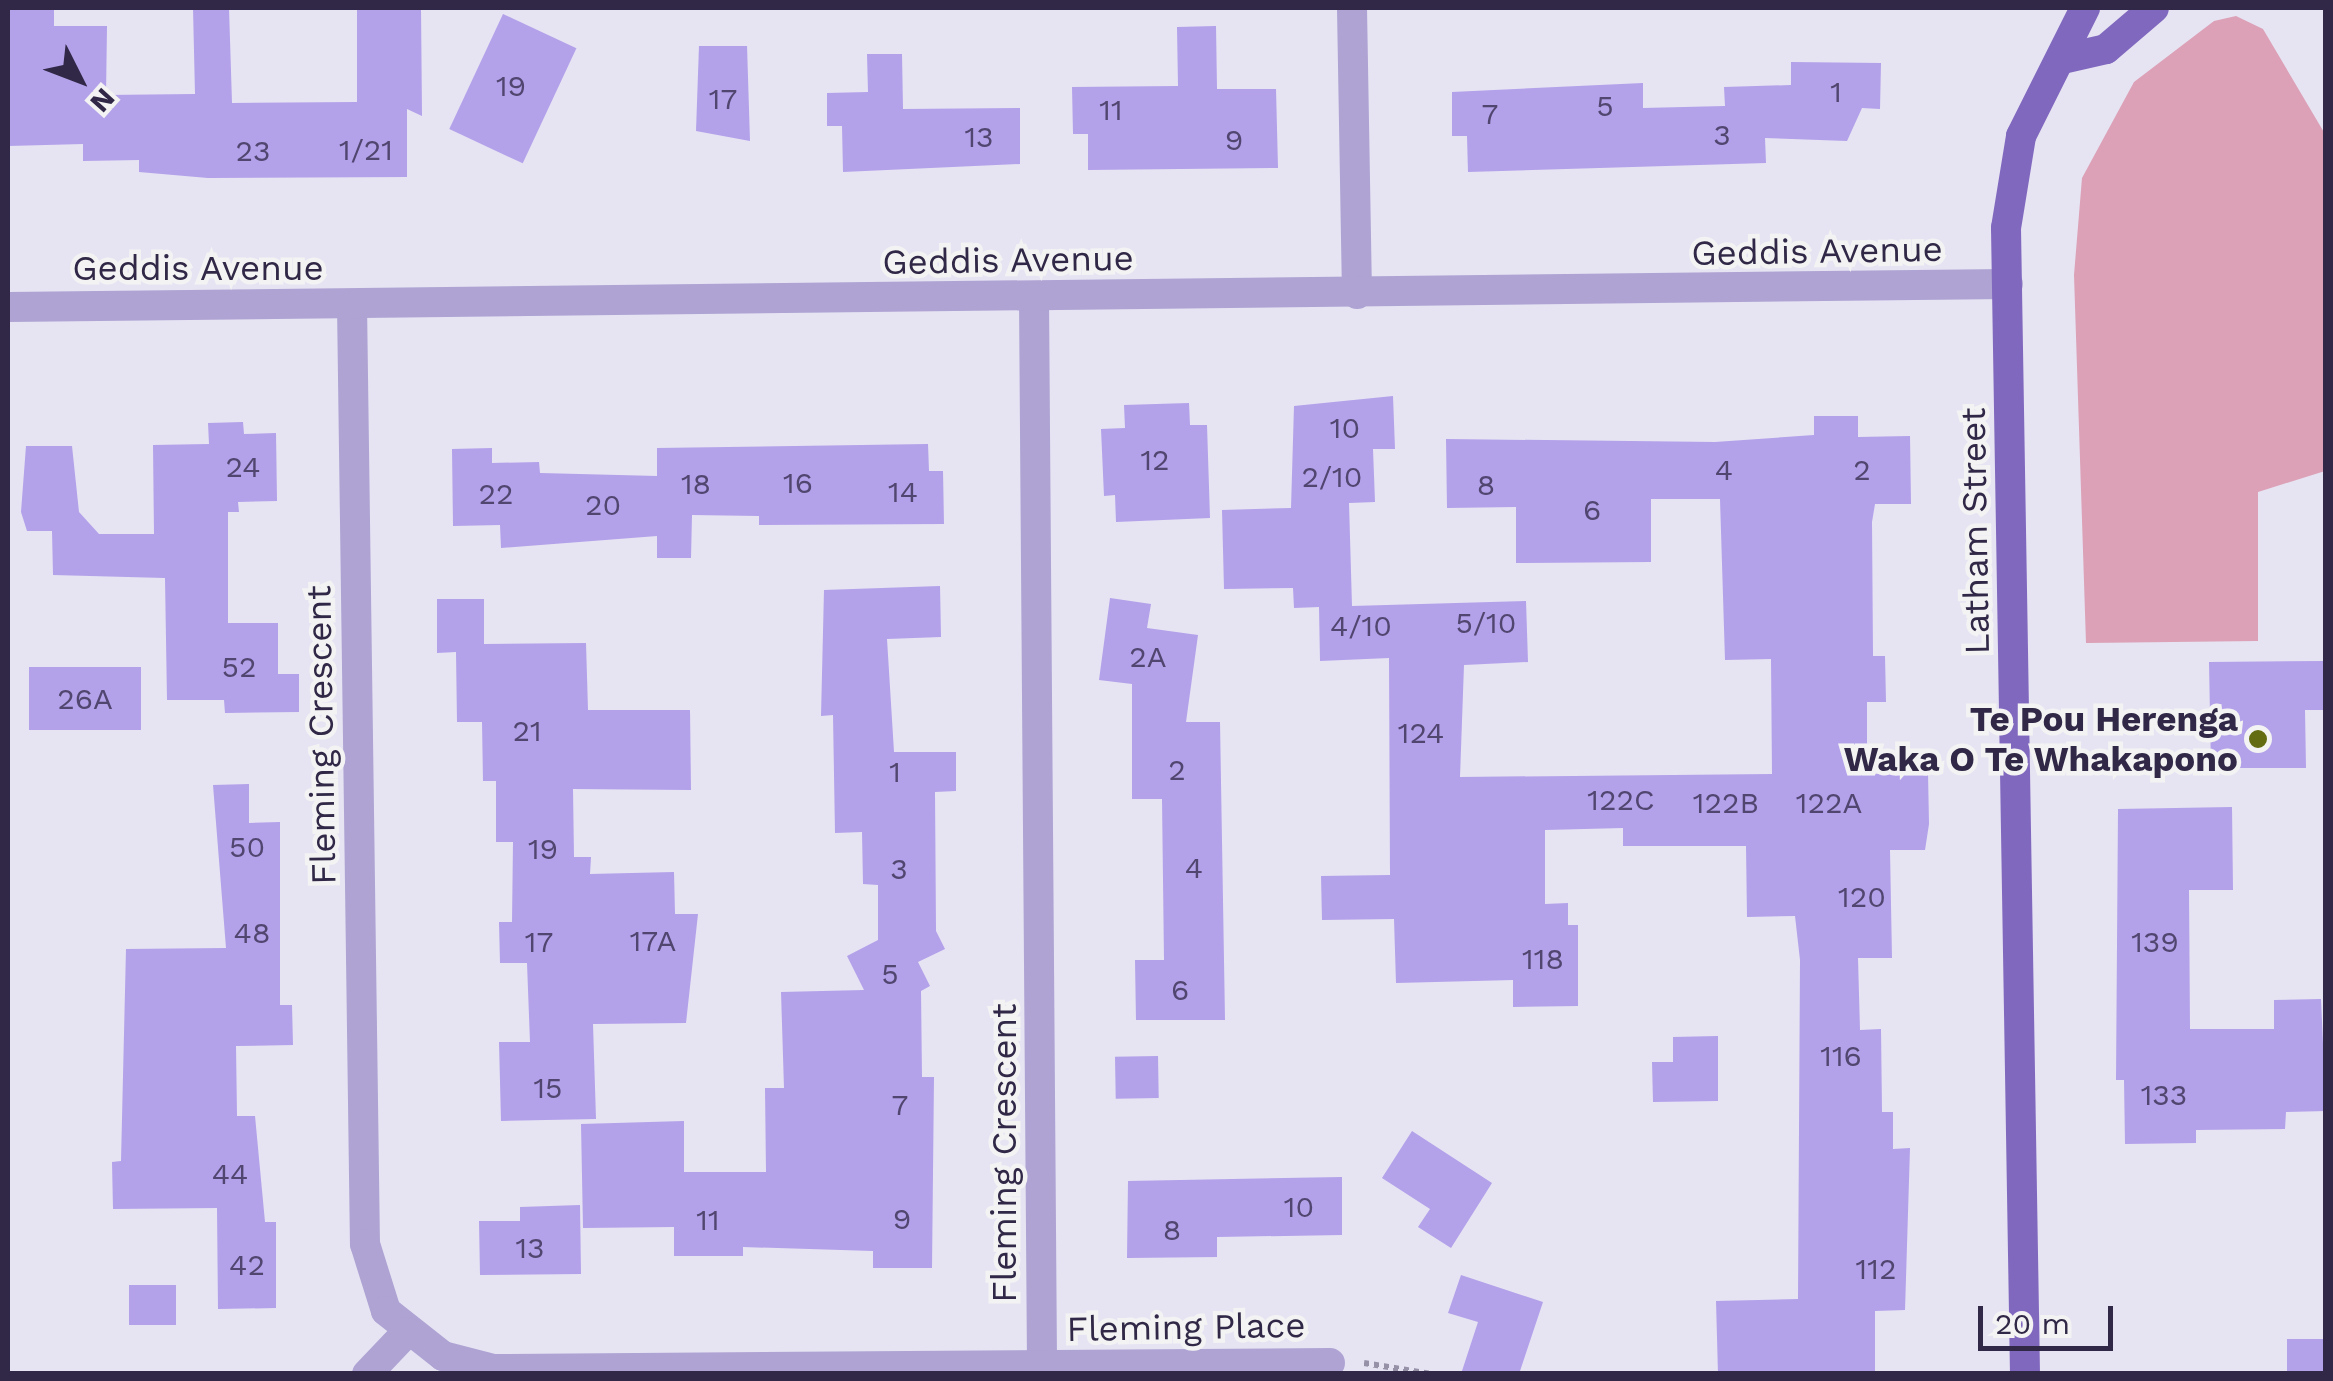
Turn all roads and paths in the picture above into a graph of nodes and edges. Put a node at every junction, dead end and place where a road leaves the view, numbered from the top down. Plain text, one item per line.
1 (1352, 8) edge
2 (2085, 8) edge
3 (2154, 8) edge
4 (2062, 59) junction
5 (2008, 284) junction
6 (1357, 294) junction
7 (1034, 297) junction
8 (352, 304) junction
9 (8, 307) edge
10 (407, 1332) junction
11 (1330, 1363) joint
12 (1042, 1365) junction
13 (366, 1374) edge
14 (1431, 1374) edge
15 (2026, 1374) edge

1 - 6 street
2 - 4 main road, Latham Street
3 - 4 main road
4 - 5 main road, Latham Street
5 - 6 street, Geddis Avenue
5 - 15 main road, Latham Street
6 - 7 street, Geddis Avenue
7 - 8 street, Geddis Avenue
7 - 12 street, Fleming Crescent
8 - 9 street, Geddis Avenue
8 - 10 street, Fleming Crescent
10 - 12 street, Fleming Crescent
10 - 13 street
11 - 12 street, Fleming Place
11 - 14 path

